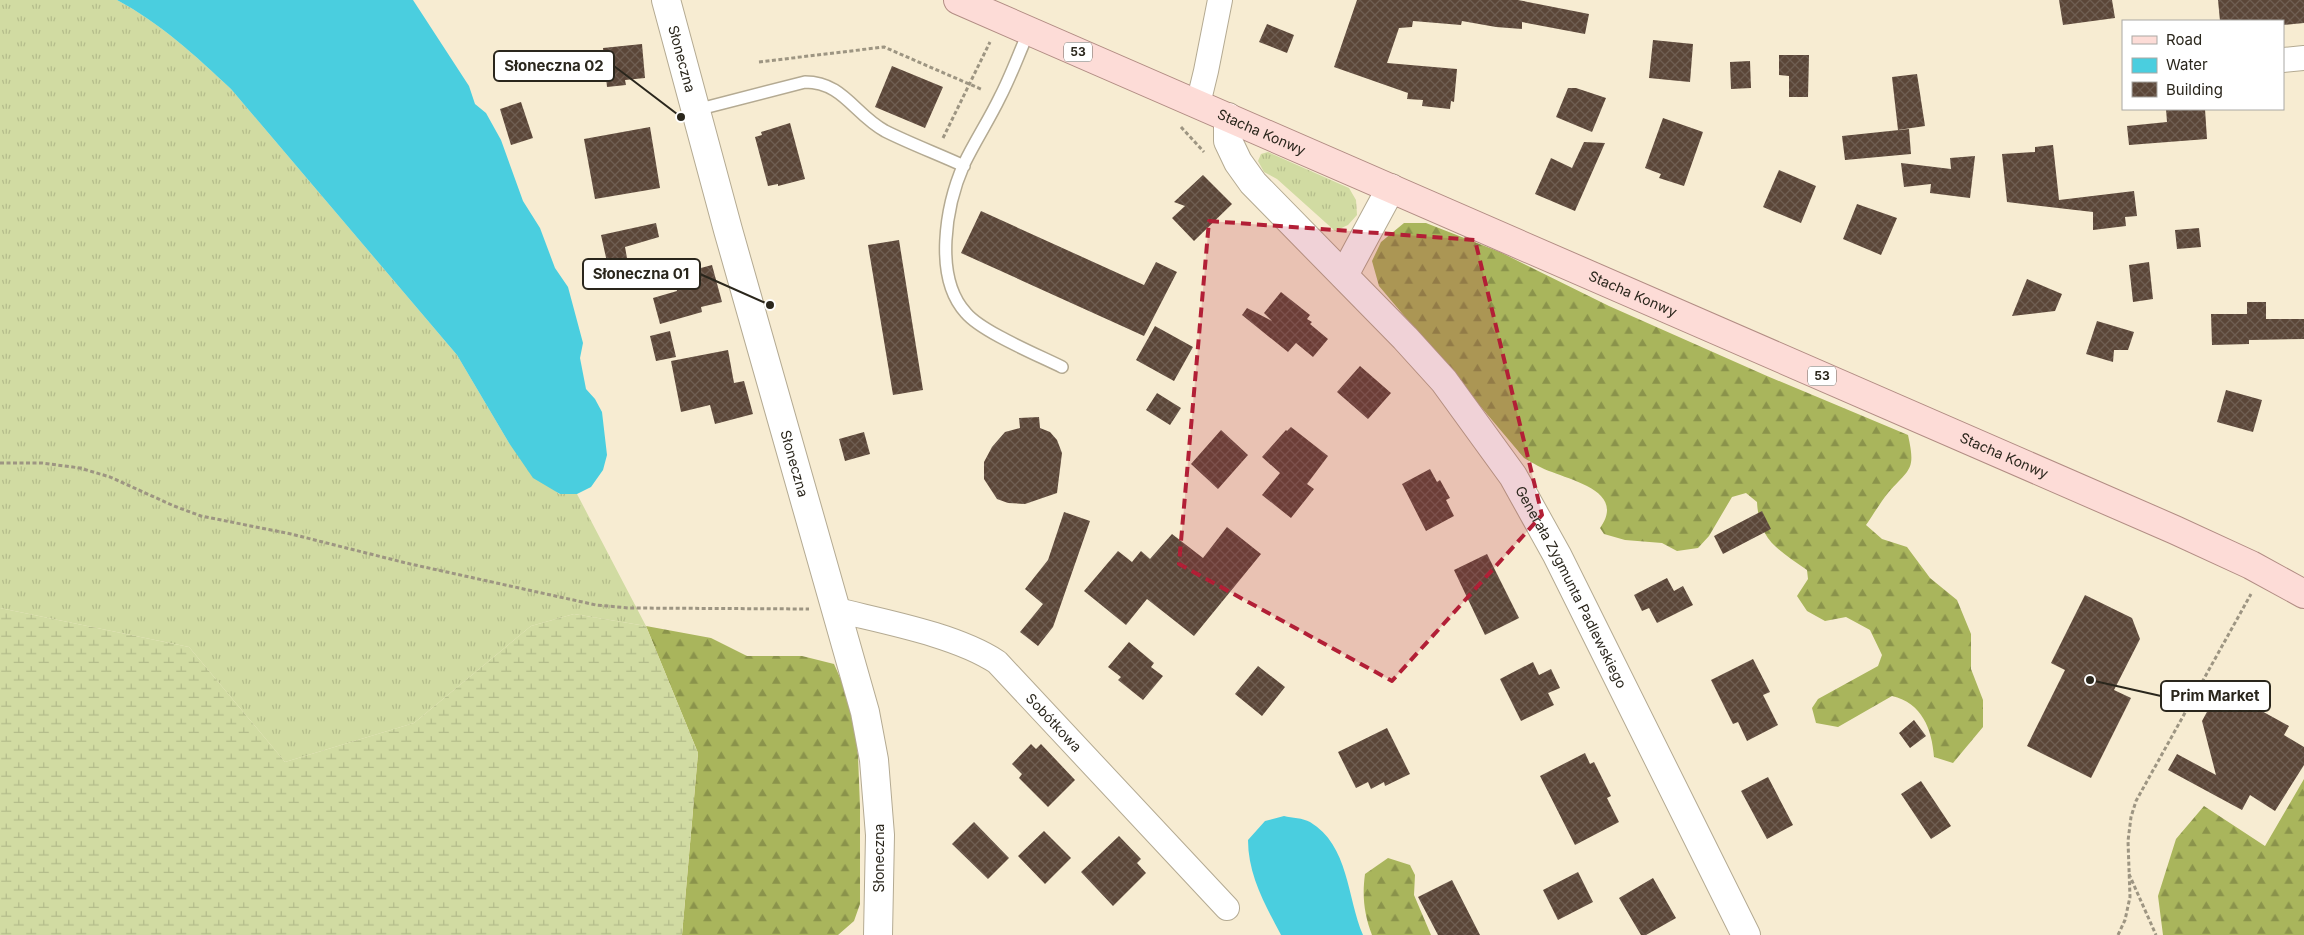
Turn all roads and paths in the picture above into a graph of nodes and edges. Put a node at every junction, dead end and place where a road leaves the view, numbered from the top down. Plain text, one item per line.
1 (666, 0) edge
2 (958, 0) edge
3 (1220, 0) edge
4 (1029, 31) junction
5 (990, 42) dead end
6 (2304, 58) edge
7 (2284, 60) edge
8 (759, 62) dead end
9 (970, 84) junction
10 (1000, 98) junction
11 (1198, 104) junction
12 (695, 110) junction
13 (1228, 117) junction
14 (1175, 120) dead end
15 (936, 153) junction
16 (1207, 155) dead end
17 (964, 166) junction
18 (1391, 188) junction
19 (1344, 275) junction
20 (1062, 367) dead end
21 (0, 463) edge
22 (2263, 572) junction
23 (2304, 594) edge
24 (837, 610) junction
25 (2129, 872) junction
26 (1227, 908) dead end
27 (878, 935) edge
28 (1746, 935) edge
29 (2118, 935) edge
30 (2156, 935) edge

1 - 12 street, Słoneczna
2 - 4 main road, Stacha Konwy / 53
3 - 11 street
4 - 10 lane
4 - 11 main road, Stacha Konwy / 53
5 - 9 path
6 - 7 street
8 - 9 path
9 - 10 path
9 - 15 path
10 - 17 lane
11 - 13 main road, Stacha Konwy / 53
12 - 15 lane
12 - 24 street, Słoneczna
13 - 18 main road, Stacha Konwy / 53
13 - 19 street, Generała Zygmunta Padlewskiego
14 - 16 path
15 - 17 lane
17 - 20 lane
18 - 19 street
18 - 22 main road, Stacha Konwy / 53
19 - 28 street, Generała Zygmunta Padlewskiego
21 - 24 path
22 - 23 main road, Stacha Konwy / 53
22 - 25 path
24 - 26 street, Sobótkowa
24 - 27 street, Słoneczna
25 - 29 path
25 - 30 path

